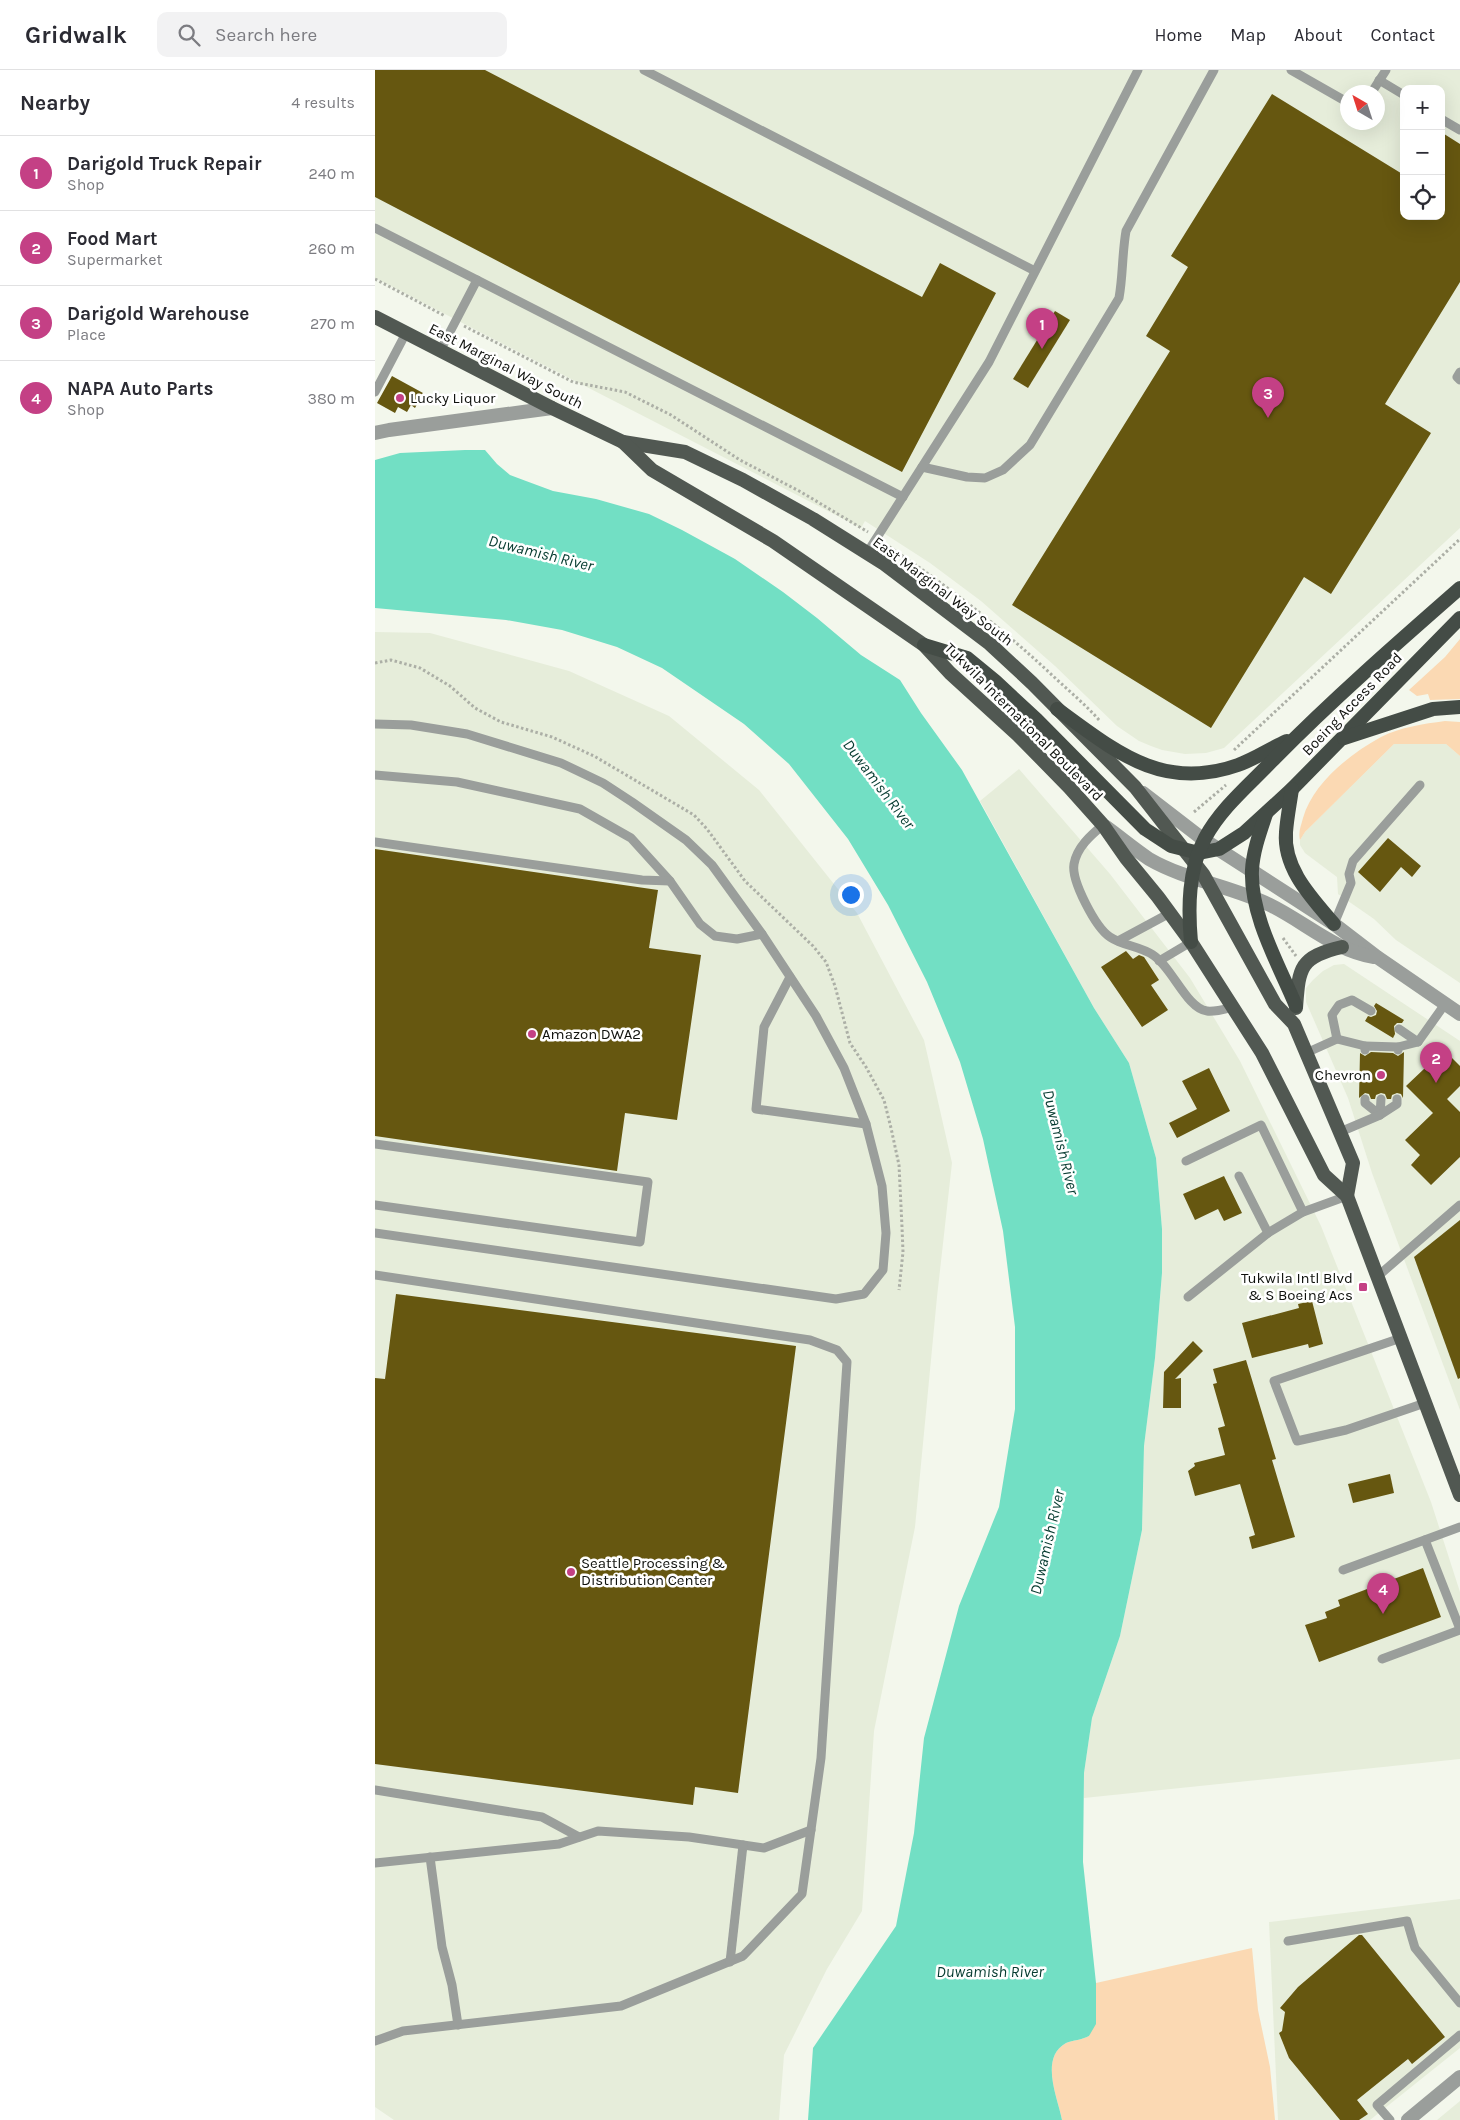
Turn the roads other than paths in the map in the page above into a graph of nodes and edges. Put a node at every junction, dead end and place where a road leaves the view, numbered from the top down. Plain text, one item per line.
1 (644, 70) edge
2 (1138, 70) edge
3 (1291, 70) edge
4 (1386, 70) edge
5 (1212, 71) edge
6 (1379, 80) junction
7 (1376, 85) edge
8 (1400, 93) edge
9 (1340, 98) edge
10 (1445, 121) edge
11 (1460, 130) edge
12 (375, 228) edge
13 (1035, 271) junction
14 (477, 280) junction
15 (375, 318) edge
16 (406, 333) junction
17 (440, 351) junction
18 (1460, 372) edge
19 (1460, 380) edge
20 (375, 392) edge
21 (551, 408) junction
22 (375, 433) edge
23 (623, 442) junction
24 (922, 467) junction
25 (903, 497) junction
26 (867, 553) junction
27 (1460, 588) edge
28 (1460, 618) edge
29 (925, 645) junction
30 (1460, 707) edge
31 (1057, 709) junction
32 (375, 724) edge
33 (1299, 734) junction
34 (1340, 738) junction
35 (375, 775) edge
36 (1420, 785) dead end
37 (1135, 786) junction
38 (1292, 789) junction
39 (1266, 813) junction
40 (1103, 825) junction
41 (1204, 840) junction
42 (375, 842) edge
43 (1219, 849) junction
44 (1193, 861) junction
45 (1252, 871) junction
46 (670, 880) junction
47 (1209, 882) junction
48 (1254, 897) junction
49 (1170, 913) junction
50 (1334, 924) junction
51 (762, 934) junction
52 (1119, 941) junction
53 (1191, 942) junction
54 (1342, 947) junction
55 (1377, 957) junction
56 (1159, 961) junction
57 (790, 976) junction
58 (1445, 1004) junction
59 (1296, 1006) junction
60 (1233, 1007) junction
61 (1371, 1011) dead end
62 (1460, 1014) edge
63 (1294, 1024) junction
64 (1399, 1029) dead end
65 (1337, 1039) junction
66 (1419, 1042) junction
67 (1306, 1053) junction
68 (1365, 1098) dead end
69 (1381, 1099) dead end
70 (1397, 1099) dead end
71 (1380, 1115) junction
72 (866, 1124) junction
73 (1340, 1132) junction
74 (375, 1144) edge
75 (1186, 1161) dead end
76 (1239, 1176) dead end
77 (1347, 1196) junction
78 (375, 1205) edge
79 (1460, 1205) edge
80 (1303, 1212) junction
81 (375, 1233) edge
82 (1268, 1234) junction
83 (375, 1276) edge
84 (1377, 1276) junction
85 (1187, 1297) dead end
86 (1401, 1338) junction
87 (1425, 1403) junction
88 (1460, 1495) edge
89 (1460, 1527) edge
90 (1425, 1540) junction
91 (1343, 1570) dead end
92 (1460, 1629) edge
93 (1382, 1659) dead end
94 (375, 1790) edge
95 (811, 1830) junction
96 (579, 1837) junction
97 (743, 1845) junction
98 (430, 1857) junction
99 (375, 1863) edge
100 (1288, 1942) dead end
101 (730, 1962) junction
102 (1460, 2003) edge
103 (458, 2025) junction
104 (1460, 2035) edge
105 (375, 2041) edge
106 (1460, 2077) edge
107 (1390, 2120) edge
108 (1408, 2120) edge

1 - 13 lane
2 - 13 lane
3 - 9 lane
4 - 6 lane
5 - 24 lane
6 - 7 lane
6 - 8 lane
10 - 11 lane
12 - 14 lane
13 - 24 lane
14 - 17 lane
14 - 25 lane
15 - 16 main road, East Marginal Way South
16 - 17 main road, East Marginal Way South
16 - 20 lane
17 - 21 main road, East Marginal Way South
18 - 19 lane
21 - 22 street
21 - 23 main road, East Marginal Way South
23 - 26 main road, East Marginal Way South
23 - 29 main road, East Marginal Way South
24 - 25 lane
25 - 26 lane
26 - 31 main road, East Marginal Way South
27 - 33 highway, Boeing Access Road
28 - 34 highway, Boeing Access Road
29 - 40 main road, Tukwila International Boulevard
29 - 44 highway
30 - 34 highway
31 - 33 highway
31 - 37 main road, East Marginal Way South
32 - 51 lane
33 - 41 highway
34 - 38 highway, Boeing Access Road
35 - 46 lane
36 - 50 lane
37 - 41 street
37 - 44 main road, East Marginal Way South
38 - 39 highway, Boeing Access Road
38 - 50 highway
39 - 43 highway, Boeing Access Road
39 - 45 highway
40 - 44 street
40 - 49 main road, Tukwila International Boulevard
40 - 52 lane
41 - 43 street
41 - 44 highway
42 - 46 lane
43 - 44 highway
43 - 45 street
44 - 47 main road
44 - 53 highway
45 - 48 highway
45 - 50 street
46 - 51 lane
47 - 48 street
47 - 63 main road
48 - 54 street
48 - 59 highway
49 - 52 lane
49 - 53 main road, Tukwila International Boulevard
50 - 55 street
51 - 57 lane
52 - 56 lane
53 - 56 lane
53 - 60 main road, Tukwila International Boulevard
54 - 55 street
54 - 59 main road
55 - 58 street
56 - 60 lane
57 - 72 lane
57 - 72 lane
58 - 62 street
58 - 66 lane
59 - 63 main road
60 - 77 main road, Tukwila International Boulevard
61 - 65 lane
63 - 67 main road
64 - 66 lane
65 - 66 lane
65 - 67 lane
67 - 73 main road
68 - 71 lane
69 - 71 lane
70 - 71 lane
71 - 73 lane
72 - 81 lane
73 - 77 main road
74 - 78 lane
75 - 80 lane
76 - 82 lane
77 - 80 lane
77 - 84 main road
79 - 84 lane
80 - 82 lane
82 - 85 lane
83 - 95 lane
84 - 86 main road
86 - 87 main road
86 - 87 lane
87 - 88 main road
89 - 90 lane
90 - 91 lane
90 - 92 lane
92 - 93 lane
94 - 96 lane
95 - 97 lane
95 - 101 lane
96 - 97 lane
96 - 98 lane
97 - 101 lane
98 - 99 lane
98 - 103 lane
100 - 102 lane
101 - 103 lane
103 - 105 lane
104 - 107 lane
106 - 108 street

